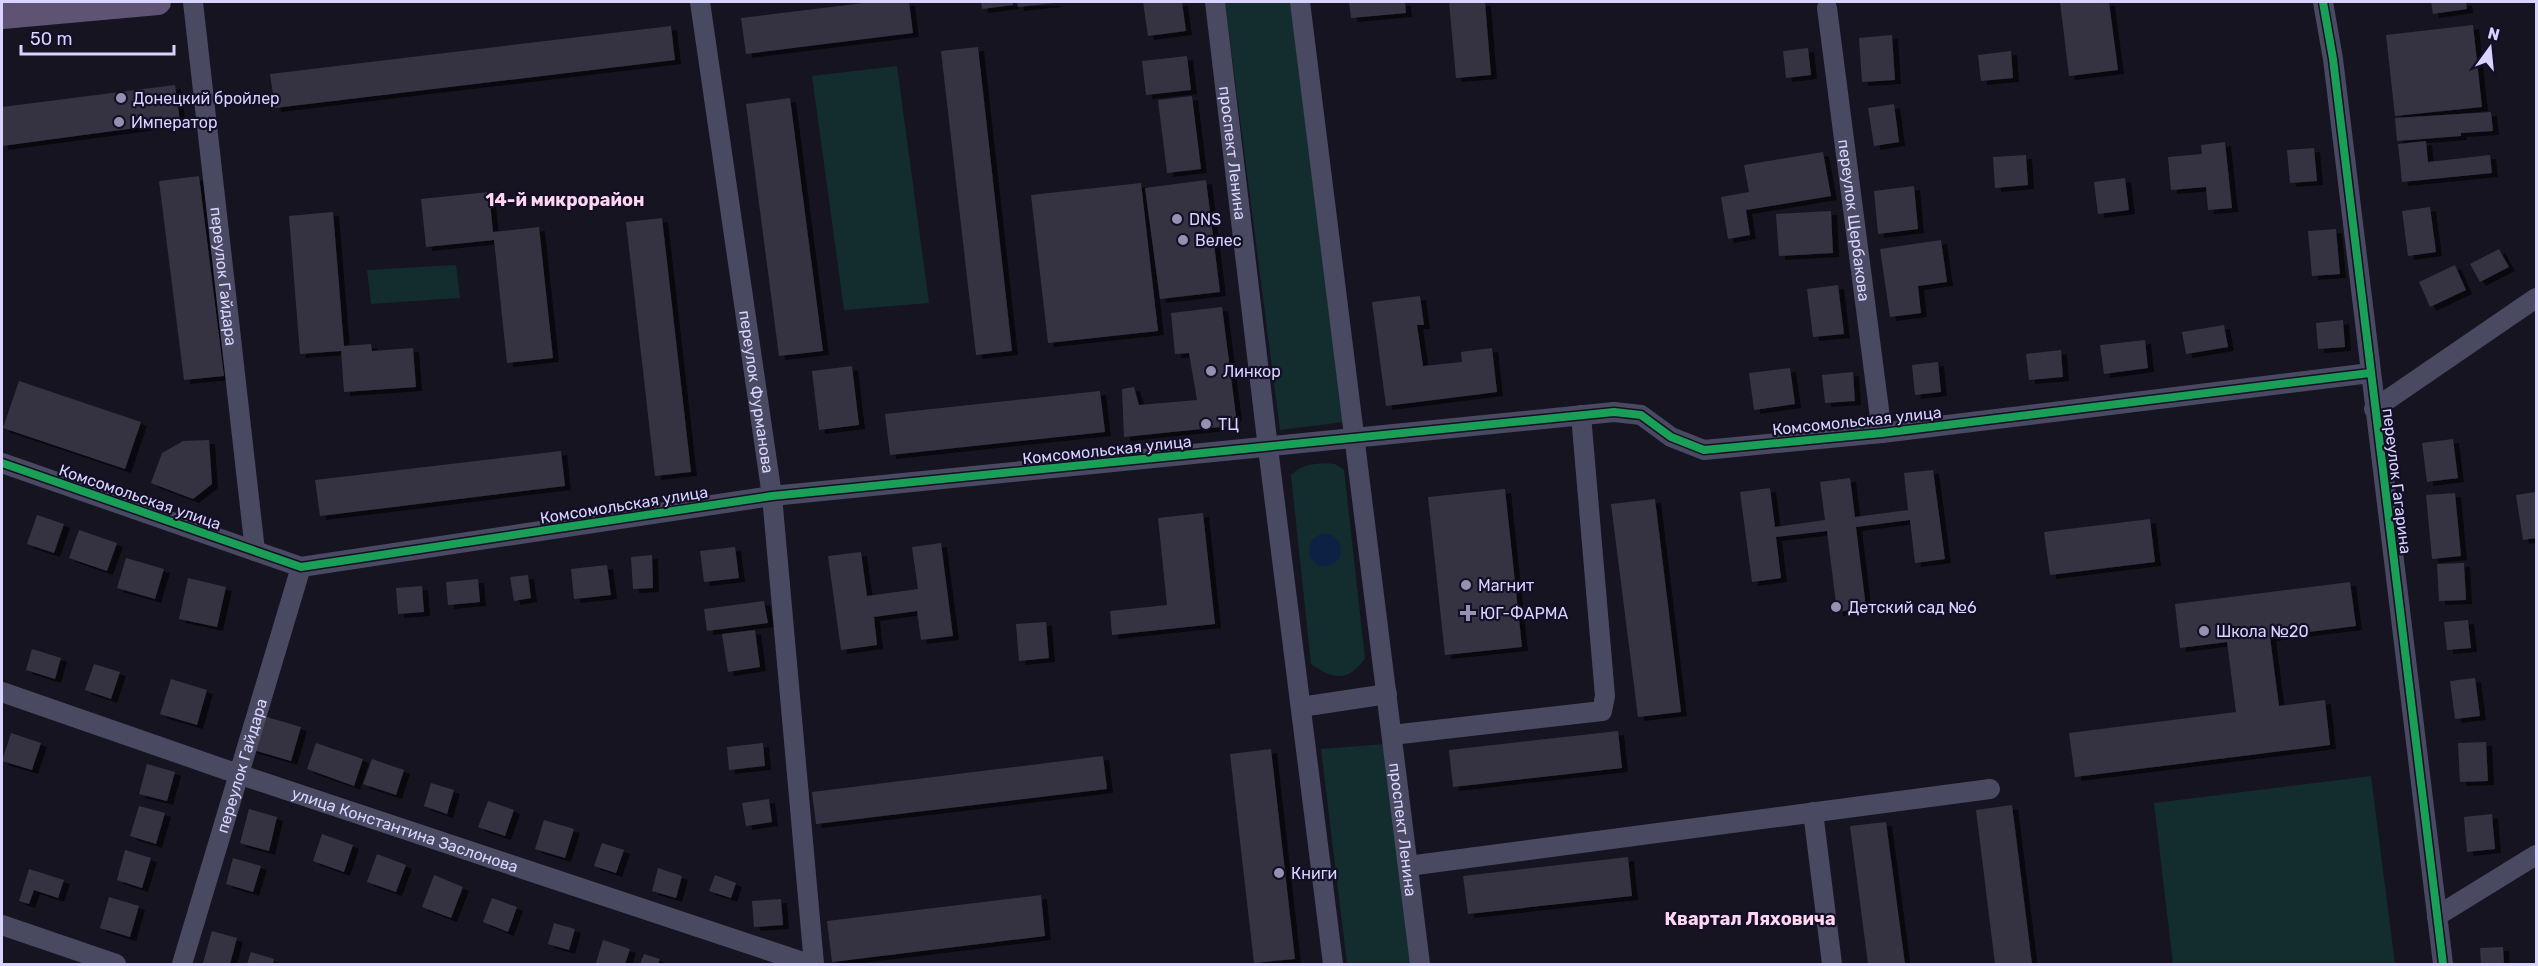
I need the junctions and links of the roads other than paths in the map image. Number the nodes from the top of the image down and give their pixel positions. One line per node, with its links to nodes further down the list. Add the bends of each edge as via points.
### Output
1 (158, 2): 8 (main road)
2 (193, 2): 18 (street, переулок Гайдара)
3 (700, 2): 17 (street, переулок Фурманова)
4 (1215, 2): 15 (street, проспект Ленина)
5 (1300, 2): 14 (street, проспект Ленина)
6 (2323, 2): 10 (street, переулок Гагарина)
7 (1827, 8): 13 (street, переулок Щербакова)
8 (2, 16)
9 (2536, 298): 11 (street)
10 (2370, 373): 11 (street, переулок Гагарина); 13 (street, Комсомольская улица)
11 (2374, 409): 29 (street, переулок Гагарина)
12 (1581, 415): 13 (street, Комсомольская улица, via 1614,412 1641,416 1671,437 1704,450); 14 (street, Комсомольская улица); 23 (street, via 1605,696 1602,711)
13 (1882, 433)
14 (1355, 438): 15 (street); 21 (street, проспект Ленина)
15 (1268, 448): 17 (street, Комсомольская улица); 22 (street, проспект Ленина)
16 (2, 463): 18 (street, Комсомольская улица)
17 (772, 496): 19 (street, Комсомольская улица); 34 (street, переулок Фурманова)
18 (255, 551): 19 (street, Комсомольская улица)
19 (301, 567): 24 (street, переулок Гайдара)
20 (2, 692): 24 (street, улица Константина Заслонова)
21 (1387, 694): 22 (street); 23 (street, проспект Ленина)
22 (1300, 706): 35 (street, проспект Ленина)
23 (1392, 735): 28 (street, проспект Ленина)
24 (241, 775): 32 (street, переулок Гайдара); 33 (street, улица Константина Заслонова)
25 (1990, 789): 26 (street)
26 (1813, 812): 28 (street); 37 (street)
27 (2536, 855): 29 (street)
28 (1408, 866): 36 (street, проспект Ленина)
29 (2437, 916): 38 (street, переулок Гагарина)
30 (2, 925): 31 (street)
31 (116, 964)
32 (182, 964)
33 (809, 964)
34 (814, 964)
35 (1333, 964)
36 (1420, 964)
37 (1832, 964)
38 (2443, 964)

